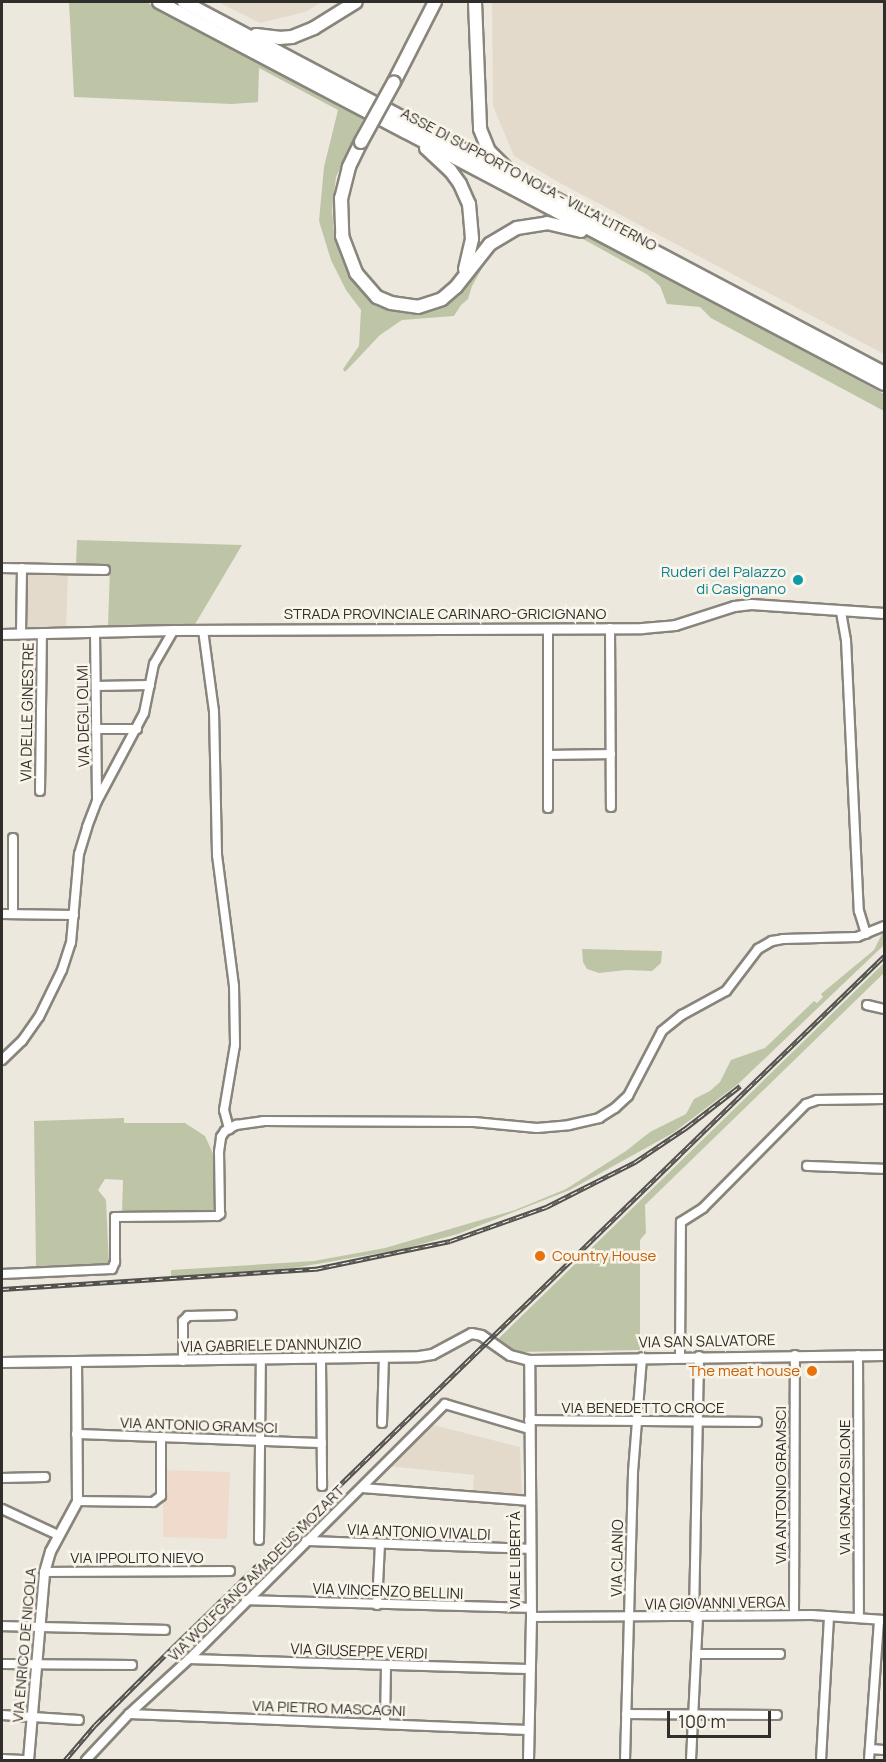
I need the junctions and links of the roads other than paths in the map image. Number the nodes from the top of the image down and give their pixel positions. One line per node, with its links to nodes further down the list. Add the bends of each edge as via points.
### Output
1 (159, 2): 7 (highway, ASSE DI SUPPORTO NOLA - VILLA LITERNO)
2 (184, 2): 6 (highway, ASSE DI SUPPORTO NOLA - VILLA LITERNO)
3 (356, 2): 6 (highway, via 292,37 262,38)
4 (475, 2): 8 (highway, via 478,114 483,140 498,161)
5 (431, 5): 10 (highway, bridge, via 349,167 341,198 342,236 356,273 377,297 406,306 431,304)
6 (224, 23): 8 (highway, ASSE DI SUPPORTO NOLA - VILLA LITERNO)
7 (389, 123): 9 (highway, ASSE DI SUPPORTO NOLA - VILLA LITERNO); 10 (highway, via 450,170 469,204 470,255)
8 (573, 208): 11 (highway, ASSE DI SUPPORTO NOLA - VILLA LITERNO)
9 (616, 243): 10 (highway, via 566,225 531,224 490,244); 12 (highway, ASSE DI SUPPORTO NOLA - VILLA LITERNO)
10 (456, 287)
11 (885, 373)
12 (885, 384)
13 (2, 568): 14 (street)
14 (22, 568): 15 (street); 23 (street)
15 (105, 570)
16 (841, 612): 17 (street, STRADA PROVINCIALE CARINARO-GRICIGNANO); 19 (street, STRADA PROVINCIALE CARINARO-GRICIGNANO, via 751,604 675,625); 41 (street, via 846,640 859,911)
17 (885, 614)
18 (548, 628): 19 (street, STRADA PROVINCIALE CARINARO-GRICIGNANO); 21 (street, STRADA PROVINCIALE CARINARO-GRICIGNANO); 31 (street)
19 (609, 628): 30 (street)
20 (174, 630): 21 (street, STRADA PROVINCIALE CARINARO-GRICIGNANO); 22 (street, STRADA PROVINCIALE CARINARO-GRICIGNANO); 27 (street, via 154,664)
21 (203, 630): 46 (street, via 214,711 217,855 234,986 235,1045 224,1110)
22 (95, 632): 24 (street, STRADA PROVINCIALE CARINARO-GRICIGNANO); 26 (street, VIA DEGLI OLMI)
23 (21, 633): 24 (street, STRADA PROVINCIALE CARINARO-GRICIGNANO); 25 (street, STRADA PROVINCIALE CARINARO-GRICIGNANO)
24 (42, 633): 32 (street, VIA DELLE GINESTRE)
25 (2, 634)
26 (96, 686): 27 (street); 28 (street, VIA DEGLI OLMI)
27 (150, 686): 29 (street)
28 (96, 729): 29 (street); 33 (street, VIA DEGLI OLMI)
29 (137, 729): 33 (street)
30 (611, 754): 31 (street); 34 (street)
31 (548, 755): 35 (street)
32 (40, 791)
33 (97, 801): 39 (street, via 79,854)
34 (611, 807)
35 (548, 808)
36 (13, 838): 38 (street)
37 (2, 914): 38 (street)
38 (13, 914): 39 (street)
39 (74, 915): 44 (street, via 63,970 39,1017)
40 (885, 926): 41 (street)
41 (866, 934): 46 (street, via 766,944 750,956 726,991 662,1031 636,1082 615,1108 599,1118 569,1125 515,1127 474,1122 263,1121)
42 (867, 1005): 43 (street)
43 (885, 1009)
44 (2, 1060)
45 (885, 1099): 52 (street, via 817,1100 806,1104 702,1208 681,1222)
46 (229, 1129): 49 (street, via 221,1137 217,1216 114,1217 112,1269)
47 (807, 1166): 48 (street)
48 (885, 1169)
49 (2, 1274)
50 (232, 1315): 61 (street, via 188,1316 183,1321)
51 (885, 1355): 55 (street, VIA SAN SALVATORE)
52 (680, 1356): 53 (street, VIA SAN SALVATORE); 56 (street, VIA SAN SALVATORE)
53 (699, 1356): 54 (street, VIA SAN SALVATORE); 66 (street)
54 (795, 1356): 55 (street, VIA SAN SALVATORE); 91 (street, VIA ANTONIO GRAMSCI)
55 (858, 1356): 95 (street, VIA IGNAZIO SILONE)
56 (642, 1357): 60 (street, VIA SAN SALVATORE); 65 (street, VIA CLANIO)
57 (384, 1358): 58 (street, VIA GABRIELE D'ANNUNZIO); 60 (street, VIA GABRIELE D'ANNUNZIO, via 432,1354 471,1333 481,1335 510,1355); 68 (street)
58 (321, 1359): 59 (street, VIA GABRIELE D'ANNUNZIO); 73 (street)
59 (261, 1360): 61 (street, VIA GABRIELE D'ANNUNZIO); 72 (street)
60 (529, 1360): 69 (street, VIALE LIBERTÀ)
61 (183, 1361): 63 (street, VIA GABRIELE D'ANNUNZIO)
62 (2, 1362): 63 (street, VIA GABRIELE D'ANNUNZIO)
63 (76, 1362): 70 (street)
64 (445, 1404): 69 (street, VIA BENEDETTO CROCE); 77 (street, VIA WOLFGANG AMADEUS MOZART)
65 (637, 1421): 66 (street, VIA BENEDETTO CROCE); 69 (street, VIA BENEDETTO CROCE); 93 (street, VIA CLANIO)
66 (697, 1422): 67 (street, VIA BENEDETTO CROCE); 94 (street)
67 (757, 1422)
68 (382, 1423)
69 (529, 1425): 79 (street, VIALE LIBERTÀ)
70 (76, 1434): 71 (street, VIA ANTONIO GRAMSCI); 78 (street)
71 (160, 1437): 72 (street, VIA ANTONIO GRAMSCI); 78 (street, via 160,1496 153,1502)
72 (260, 1441): 73 (street, VIA ANTONIO GRAMSCI); 82 (street)
73 (322, 1443): 76 (street)
74 (45, 1477): 75 (street)
75 (2, 1478)
76 (322, 1486)
77 (362, 1488): 79 (street); 83 (street, VIA WOLFGANG AMADEUS MOZART)
78 (77, 1500): 81 (street, VIA ENRICO DE NICOLA)
79 (530, 1502): 85 (street, VIALE LIBERTÀ)
80 (2, 1509): 81 (street)
81 (58, 1535): 87 (street, VIA ENRICO DE NICOLA)
82 (259, 1540)
83 (306, 1541): 84 (street, VIA ANTONIO VIVALDI); 88 (street, VIA WOLFGANG AMADEUS MOZART)
84 (380, 1544): 85 (street, VIA ANTONIO VIVALDI); 89 (street)
85 (530, 1549): 90 (street, VIALE LIBERTÀ)
86 (230, 1571): 87 (street, VIA IPPOLITO NIEVO)
87 (44, 1572): 98 (street, VIA ENRICO DE NICOLA)
88 (246, 1600): 89 (street, VIA VINCENZO BELLINI); 102 (street, VIA WOLFGANG AMADEUS MOZART)
89 (377, 1605): 90 (street, VIA VINCENZO BELLINI)
90 (531, 1612): 93 (street, VIA GIOVANNI VERGA); 107 (street, VIALE LIBERTÀ)
91 (794, 1615): 92 (street, VIA GIOVANNI VERGA); 94 (street, VIA GIOVANNI VERGA)
92 (828, 1616): 95 (street, VIA GIOVANNI VERGA); 126 (street)
93 (629, 1617): 94 (street, VIA GIOVANNI VERGA); 109 (street, VIA CLANIO)
94 (696, 1617): 100 (street)
95 (859, 1618): 96 (street, VIA GIOVANNI VERGA)
96 (882, 1620): 117 (street)
97 (2, 1626): 98 (street)
98 (39, 1627): 99 (street); 104 (street, VIA ENRICO DE NICOLA)
99 (165, 1630)
100 (696, 1654): 101 (street); 110 (street)
101 (780, 1654)
102 (189, 1659): 106 (street, VIA GIUSEPPE VERDI); 108 (street, VIA WOLFGANG AMADEUS MOZART)
103 (2, 1664): 104 (street)
104 (36, 1664): 105 (street); 113 (street, VIA ENRICO DE NICOLA)
105 (132, 1665)
106 (386, 1665): 107 (street, VIA GIUSEPPE VERDI); 115 (street)
107 (529, 1669): 116 (street, VIALE LIBERTÀ)
108 (129, 1714): 115 (street, VIA PIETRO MASCAGNI); 122 (street, VIA WOLFGANG AMADEUS MOZART)
109 (627, 1714): 110 (street); 124 (street, VIA CLANIO)
110 (693, 1714): 112 (street); 125 (street)
111 (2, 1715): 113 (street)
112 (777, 1715)
113 (32, 1716): 114 (street); 121 (street, VIA ENRICO DE NICOLA)
114 (79, 1720)
115 (386, 1724): 116 (street, VIA PIETRO MASCAGNI)
116 (528, 1730): 123 (street, VIALE LIBERTÀ)
117 (870, 1749): 118 (street); 127 (street)
118 (885, 1750)
119 (2, 1759): 120 (street)
120 (23, 1761)
121 (28, 1761)
122 (86, 1761)
123 (528, 1761)
124 (626, 1761)
125 (691, 1761)
126 (820, 1761)
127 (869, 1761)

